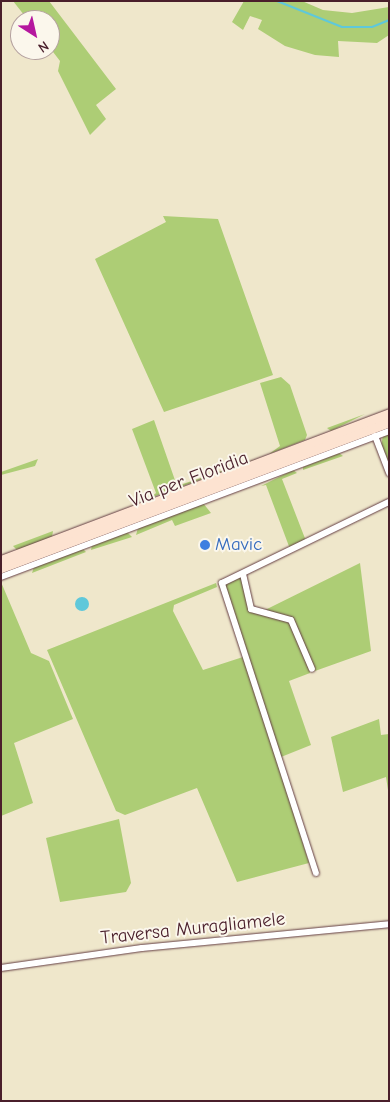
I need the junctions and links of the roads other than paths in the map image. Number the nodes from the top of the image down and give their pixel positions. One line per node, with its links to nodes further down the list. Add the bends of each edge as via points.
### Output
1 (389, 413): 7 (street)
2 (389, 422): 8 (street, Via per Floridia)
3 (389, 431): 4 (street)
4 (376, 436): 5 (street); 10 (street)
5 (389, 473)
6 (389, 502): 9 (street)
7 (1, 560)
8 (1, 568)
9 (243, 574): 11 (street, via 251,609 291,620); 12 (street, via 222,583)
10 (1, 577)
11 (312, 669)
12 (316, 873)
13 (389, 924): 14 (street, Traversa Muragliamele, via 138,948)
14 (1, 968)

